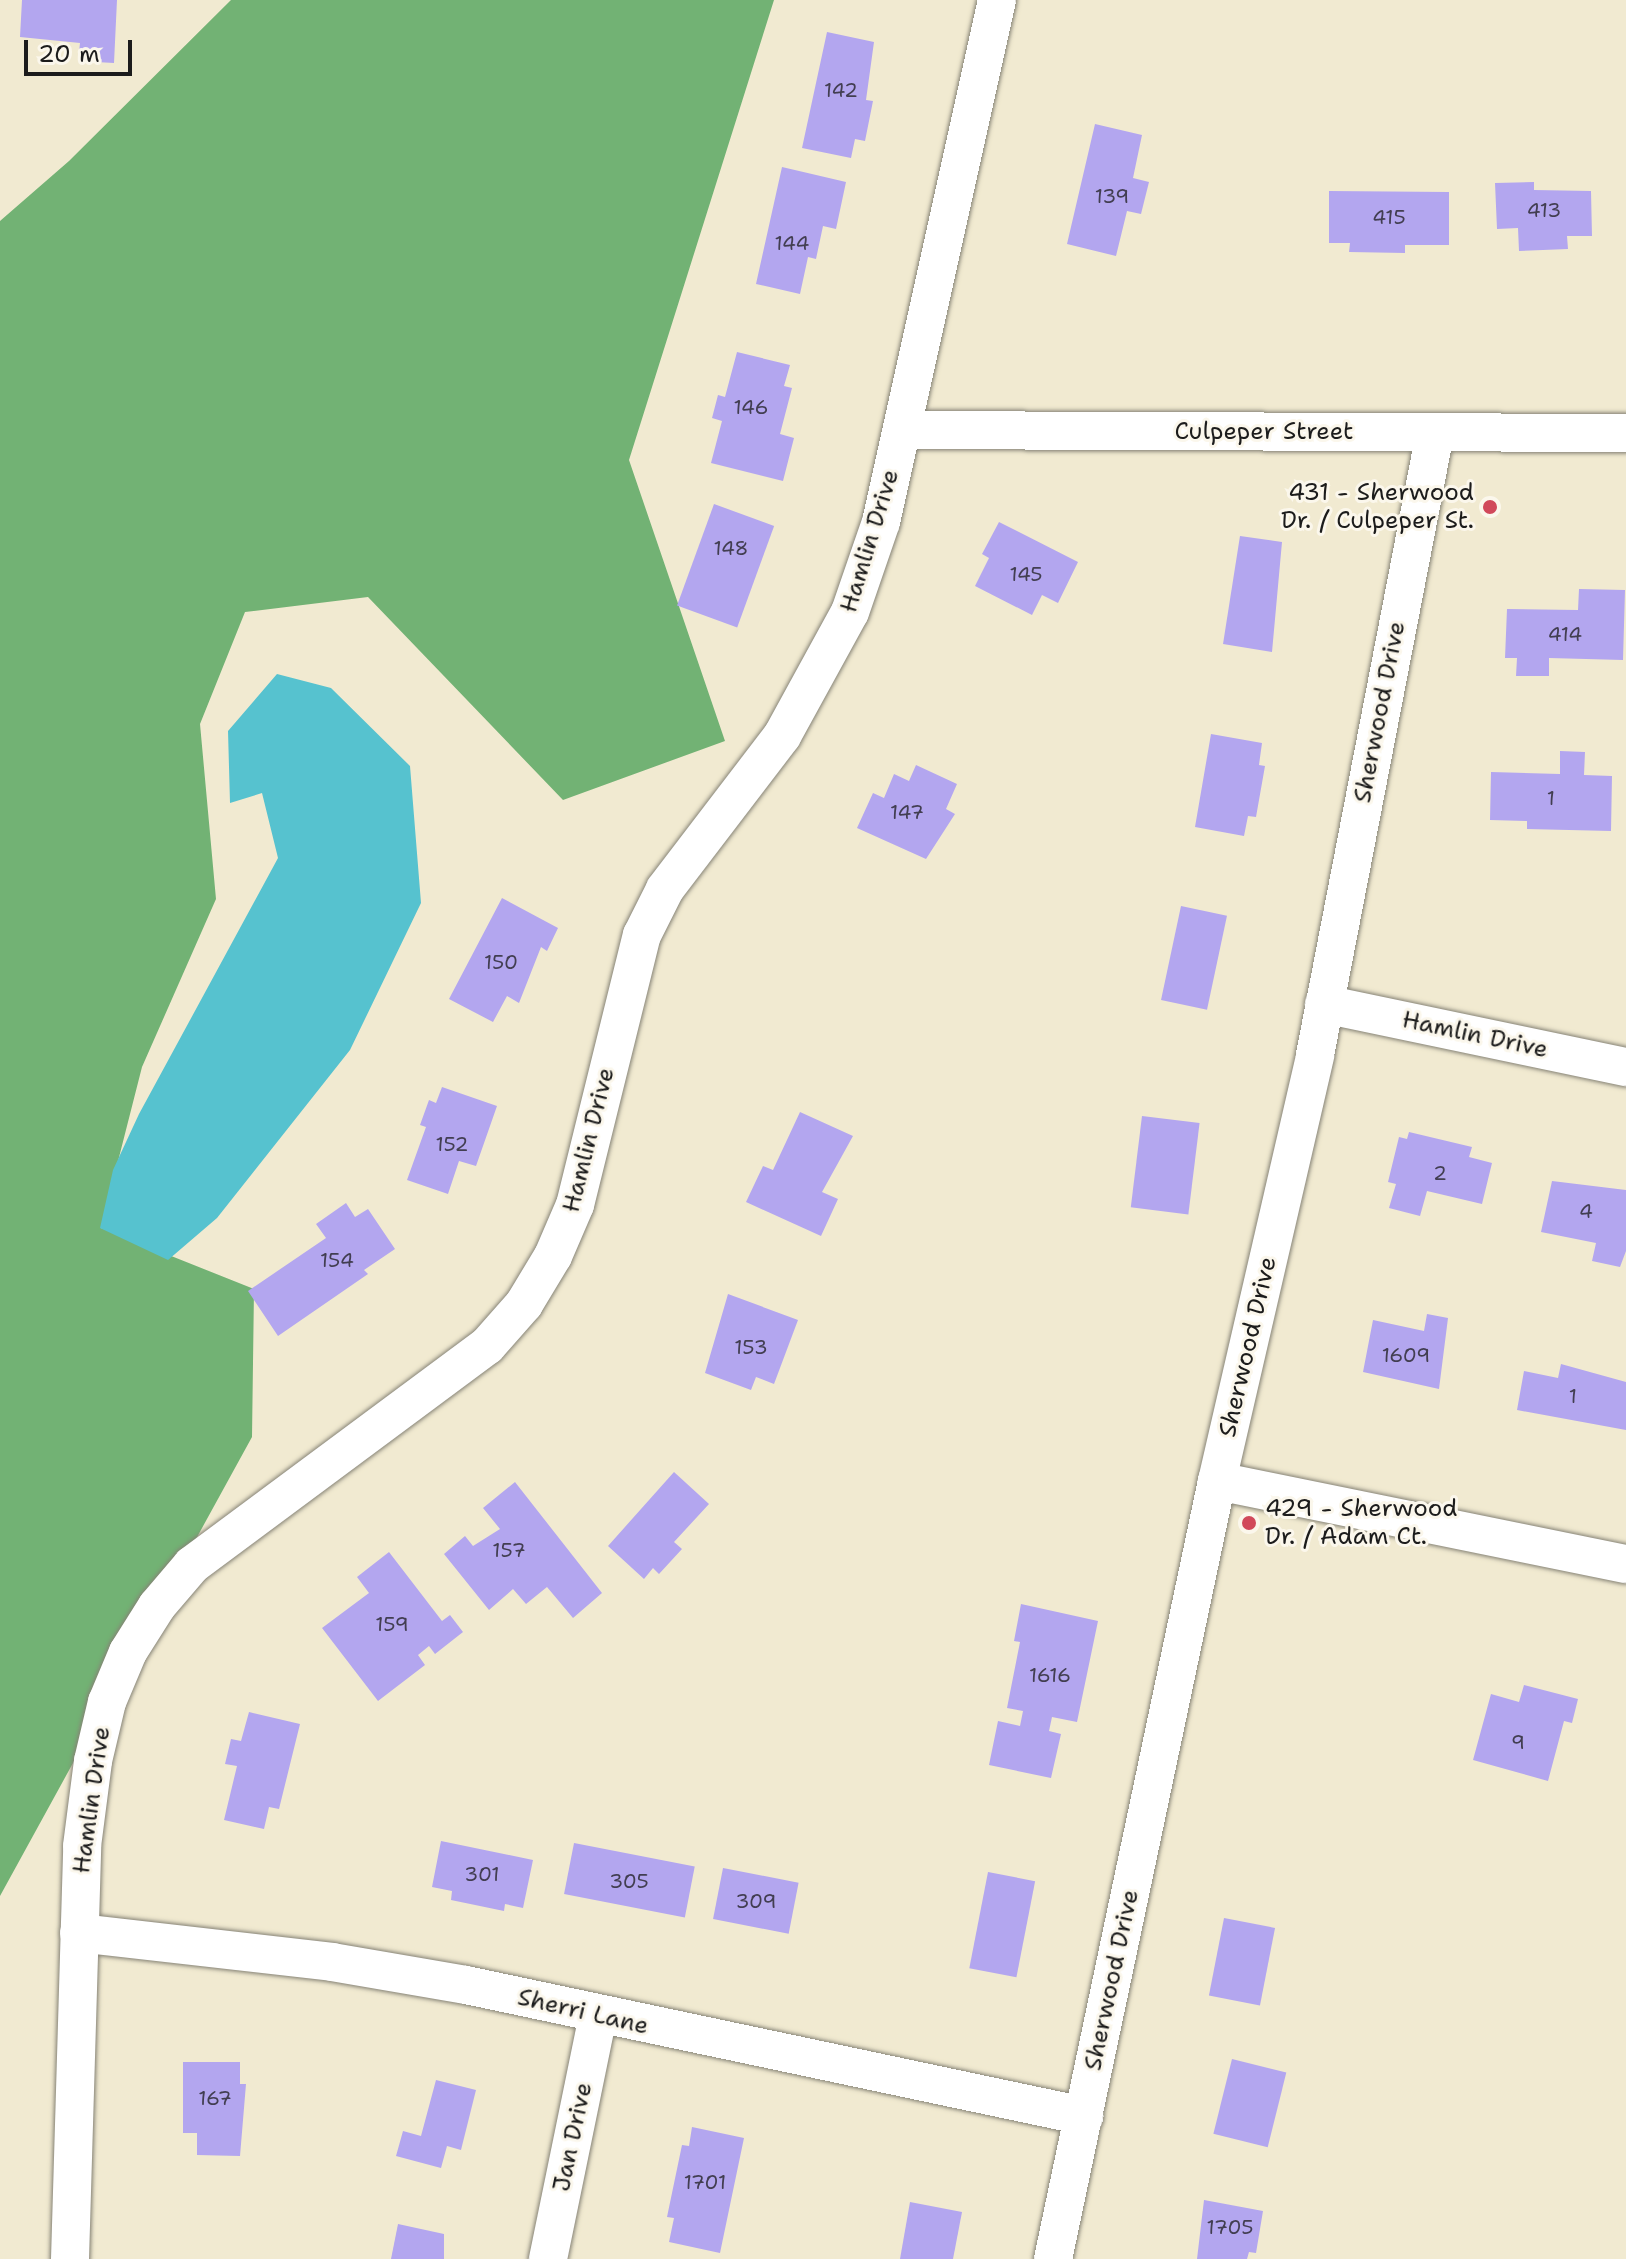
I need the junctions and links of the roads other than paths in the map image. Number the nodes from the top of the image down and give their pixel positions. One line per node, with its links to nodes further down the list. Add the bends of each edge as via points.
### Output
1 (997, 0): 2 (street, Hamlin Drive)
2 (902, 430): 3 (street, Culpeper Street); 9 (street, Hamlin Drive, via 881,522 830,655 782,736 665,889 642,935 575,1205 524,1304 445,1382 192,1565 128,1652 107,1702 93,1761)
3 (1435, 433): 4 (street, Culpeper Street); 5 (street, Sherwood Drive)
4 (1626, 433)
5 (1324, 1004): 6 (street, Hamlin Drive); 7 (street, Sherwood Drive)
6 (1626, 1067)
7 (1217, 1481): 8 (street); 11 (street, Sherwood Drive)
8 (1626, 1564)
9 (79, 1933): 10 (street, Sherri Lane, via 332,1962); 12 (street, Hamlin Drive)
10 (598, 2016): 11 (street, Sherri Lane); 13 (street, Jan Drive)
11 (1084, 2116): 14 (street, Sherwood Drive)
12 (70, 2259)
13 (548, 2259)
14 (1053, 2259)

